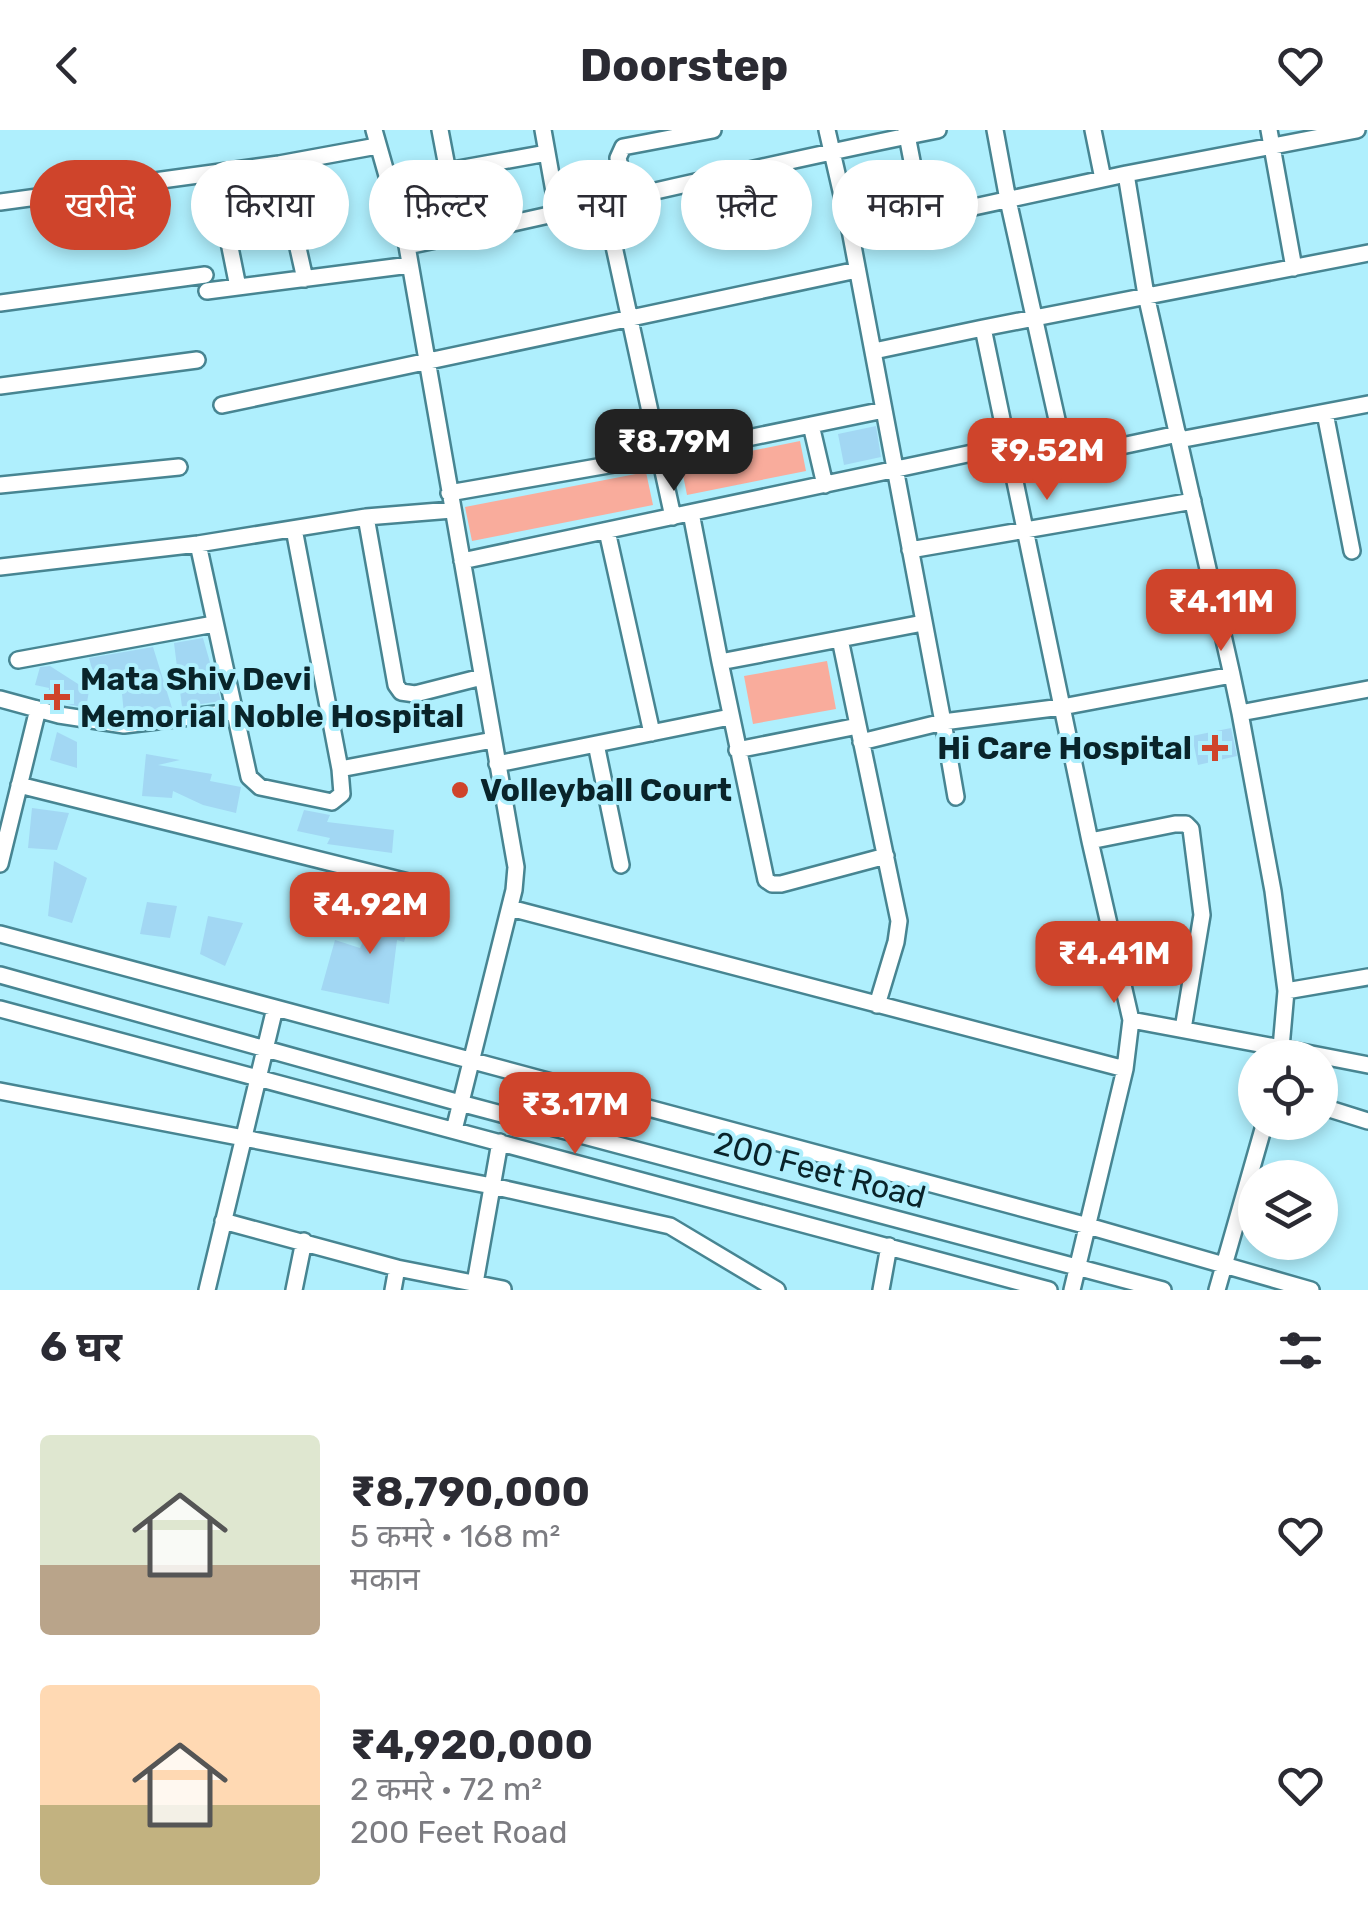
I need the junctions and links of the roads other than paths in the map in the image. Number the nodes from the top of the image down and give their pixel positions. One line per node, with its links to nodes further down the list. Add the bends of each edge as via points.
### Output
1 (440, 130): 15 (street)
2 (542, 130): 13 (street)
3 (713, 130): 18 (street, via 624,147)
4 (828, 130): 12 (street)
5 (938, 130): 9 (street)
6 (996, 130): 25 (street)
7 (1093, 130): 23 (street)
8 (1357, 130): 11 (street)
9 (906, 133): 12 (street); 20 (street)
10 (376, 138): 14 (street)
11 (1270, 138): 21 (street); 35 (street)
12 (832, 150): 19 (street); 24 (street)
13 (547, 153): 16 (street); 17 (street)
14 (295, 160)
15 (445, 160)
16 (508, 160)
17 (548, 160)
18 (621, 160)
19 (834, 160)
20 (912, 160)
21 (1126, 174): 23 (street); 39 (street)
22 (191, 176): 26 (street)
23 (1103, 178): 25 (street)
24 (661, 191)
25 (1008, 200): 27 (street); 42 (street)
26 (0, 202)
27 (978, 206)
28 (231, 250): 38 (street)
29 (299, 250): 37 (street)
30 (407, 250): 34 (street)
31 (614, 250): 41 (street)
32 (854, 250): 36 (street)
33 (1368, 254): 35 (street)
34 (410, 265): 37 (street); 46 (street)
35 (1294, 268): 39 (street)
36 (857, 270): 41 (street); 44 (street)
37 (305, 279): 38 (street)
38 (238, 287): 40 (street, via 206,283)
39 (1146, 295): 42 (street); 53 (street)
40 (0, 303)
41 (630, 318): 46 (street); 56 (street)
42 (1033, 318): 43 (street); 54 (street)
43 (983, 328): 44 (street); 55 (street)
44 (874, 351): 50 (street)
45 (197, 360): 47 (street)
46 (427, 363): 49 (street); 61 (street)
47 (0, 386)
48 (1368, 404): 51 (street)
49 (222, 405)
50 (884, 410): 52 (street); 58 (street)
51 (1325, 413): 53 (street); 71 (street)
52 (811, 425): 56 (street); 60 (street)
53 (1178, 437): 54 (street, via 1079,455 1064,451); 62 (street)
54 (1059, 438): 55 (street)
55 (1010, 446): 58 (street); 67 (street)
56 (660, 456): 61 (street); 65 (street)
57 (179, 466): 59 (street)
58 (895, 470): 60 (street); 70 (street)
59 (0, 485)
60 (824, 485): 63 (street)
61 (451, 502): 64 (street); 72 (street)
62 (1193, 502): 67 (street); 79 (street)
63 (691, 513): 65 (street); 78 (street)
64 (366, 517): 66 (street); 80 (street, via 401,692)
65 (673, 517): 68 (street)
66 (294, 529): 69 (street); 95 (street)
67 (1026, 529): 70 (street); 83 (street)
68 (606, 531): 72 (street); 89 (street)
69 (198, 544): 73 (street); 75 (street)
70 (910, 550): 74 (street)
71 (1352, 551)
72 (462, 561): 80 (street)
73 (0, 566)
74 (923, 623): 76 (street); 88 (street)
75 (214, 624): 77 (street); 85 (street)
76 (840, 639): 78 (street); 90 (street)
77 (18, 660)
78 (720, 662): 87 (street)
79 (1232, 675): 83 (street); 86 (street)
80 (482, 676): 91 (street)
81 (1368, 689): 86 (street)
82 (0, 700): 84 (street)
83 (1062, 707): 88 (street); 98 (street)
84 (38, 709): 85 (street, via 124,725); 96 (street)
85 (232, 712): 95 (street, via 253,783 332,802 342,794)
86 (1240, 713): 107 (street)
87 (730, 717): 89 (street); 93 (street)
88 (943, 722): 90 (street); 97 (street)
89 (652, 732): 92 (street)
90 (859, 734): 93 (street); 99 (street)
91 (493, 740): 94 (street); 95 (street)
92 (596, 744): 94 (street); 101 (street)
93 (737, 750): 99 (street, via 762,872 772,884)
94 (497, 764): 103 (street, via 516,867)
95 (340, 769)
96 (19, 786): 100 (street); 102 (street)
97 (956, 797)
98 (1090, 842): 111 (street); 112 (street, via 1175,824 1191,828 1202,916)
99 (886, 856): 108 (street, via 898,932)
100 (0, 864)
101 (621, 865)
102 (408, 882)
103 (510, 908): 108 (street); 116 (street)
104 (0, 934): 110 (street)
105 (0, 975): 115 (street, 200 Feet Road)
106 (1368, 977): 107 (street)
107 (1286, 991): 113 (street)
108 (878, 1005): 119 (street)
109 (0, 1008): 120 (street)
110 (275, 1008): 115 (street); 116 (street)
111 (1131, 1020): 112 (street); 119 (street)
112 (1183, 1029): 114 (street)
113 (1281, 1040)
114 (1238, 1042)
115 (264, 1048): 120 (street); 122 (street, 200 Feet Road)
116 (470, 1060): 122 (street); 131 (street)
117 (1338, 1061): 118 (street)
118 (1368, 1065)
119 (1125, 1069): 131 (street)
120 (256, 1078): 125 (street); 126 (street)
121 (0, 1091): 126 (street)
122 (460, 1104): 125 (street); 135 (street, 200 Feet Road)
123 (1338, 1112): 124 (street)
124 (1368, 1121)
125 (454, 1130): 128 (street)
126 (244, 1137): 129 (street); 130 (street)
127 (1261, 1140): 134 (street)
128 (500, 1142): 129 (street); 133 (street)
129 (492, 1186): 137 (street); 142 (street, via 670,1226)
130 (223, 1221): 132 (street); 138 (street)
131 (1088, 1226): 134 (street); 135 (street)
132 (304, 1241): 136 (street); 139 (street)
133 (888, 1246): 143 (street); 144 (street)
134 (1224, 1264): 147 (street); 148 (street)
135 (1078, 1266): 145 (street); 146 (street, 200 Feet Road)
136 (397, 1268): 137 (street); 140 (street)
137 (475, 1283): 141 (street)
138 (208, 1290)
139 (294, 1290)
140 (393, 1290)
141 (504, 1290)
142 (777, 1290)
143 (881, 1290)
144 (1049, 1290)
145 (1072, 1290)
146 (1163, 1290)
147 (1217, 1290)
148 (1311, 1290)

